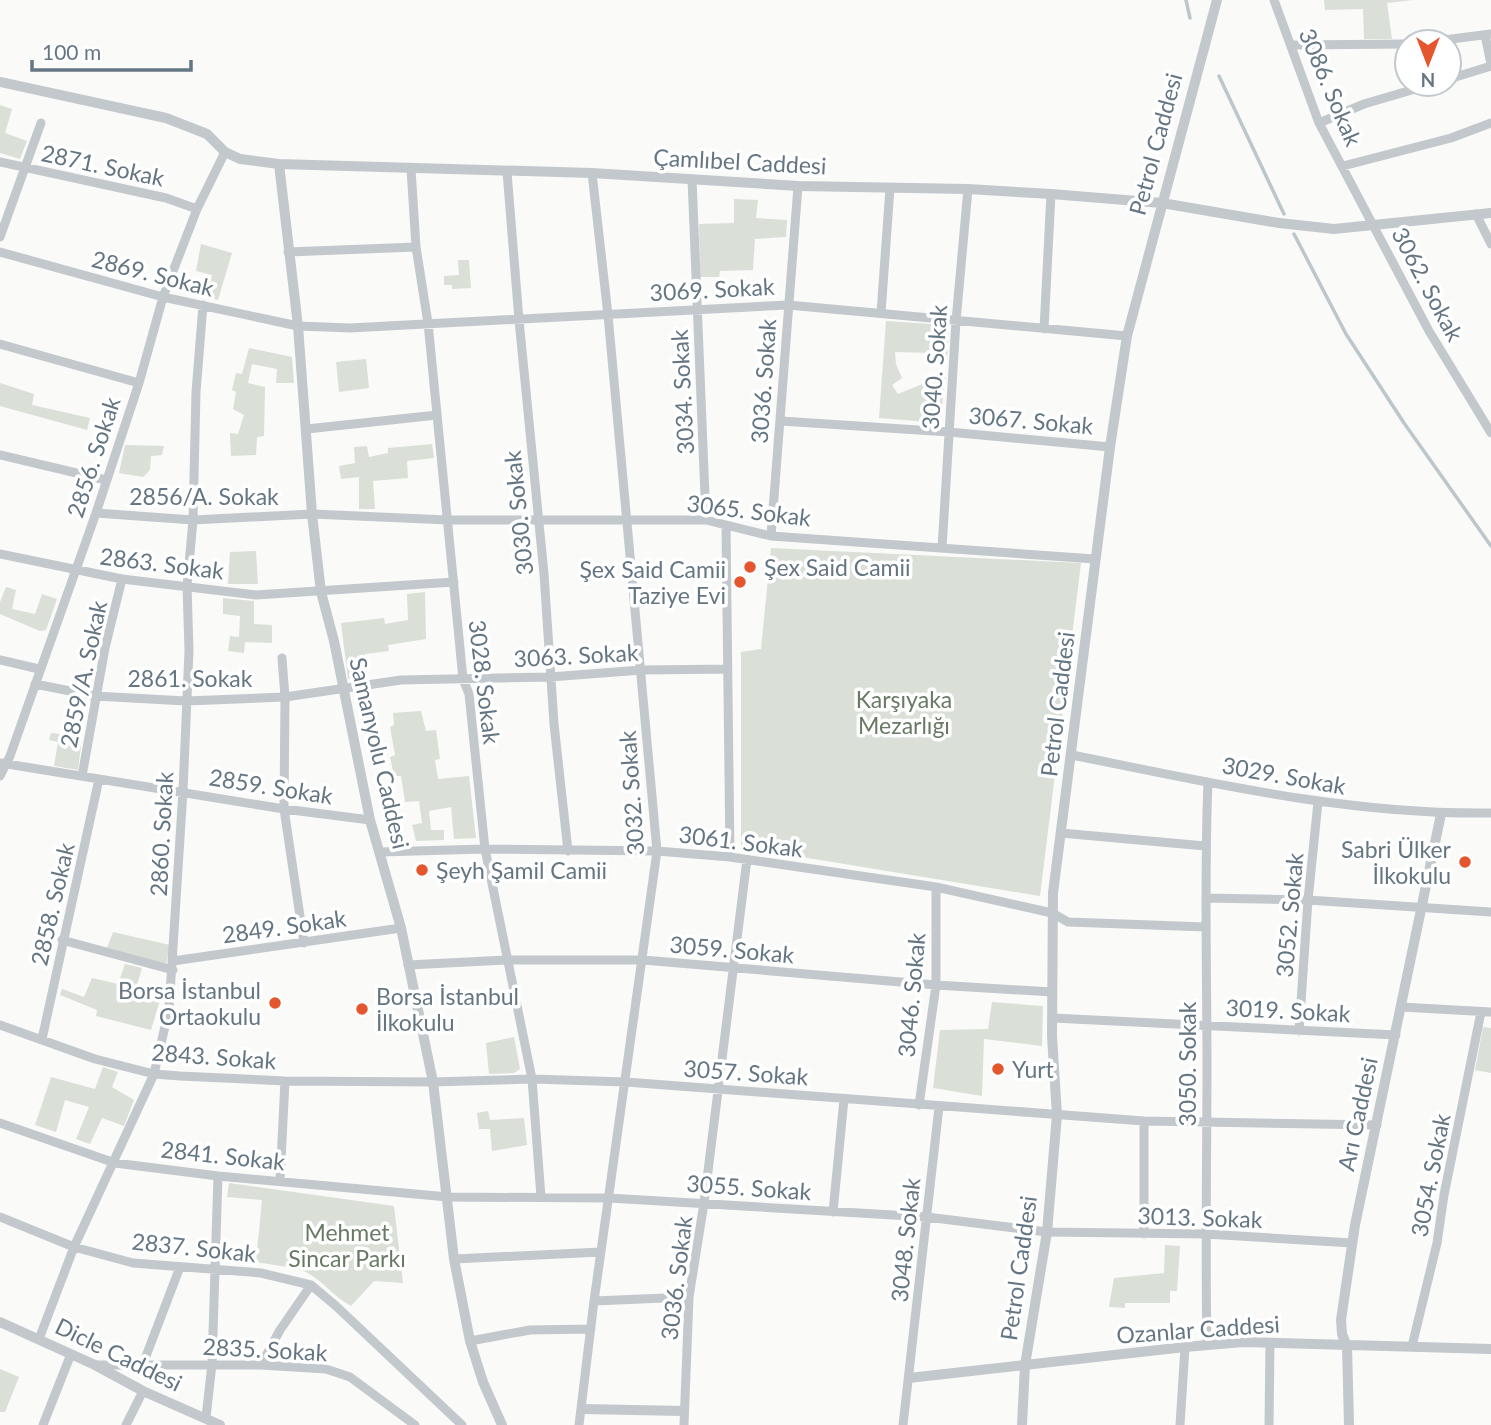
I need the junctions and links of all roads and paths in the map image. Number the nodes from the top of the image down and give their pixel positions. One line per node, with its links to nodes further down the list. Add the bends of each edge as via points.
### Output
1 (1217, 0): 27 (street, Petrol Caddesi)
2 (1275, 0): 6 (street, 3086. Sokak)
3 (1488, 34): 4 (street); 7 (street)
4 (1463, 37)
5 (1393, 44): 6 (street)
6 (1291, 45): 12 (street, 3086. Sokak)
7 (1491, 65): 8 (street)
8 (1463, 74)
9 (0, 82): 14 (street, Çamlıbel Caddesi, via 166,118 207,134)
10 (1393, 95): 12 (street)
11 (41, 122): 18 (street)
12 (1319, 123): 17 (street, 3086. Sokak)
13 (1491, 123): 17 (street)
14 (225, 152): 16 (street, Çamlıbel Caddesi, via 240,159); 28 (street, 2856. Sokak)
15 (0, 162): 18 (street, 2871. Sokak)
16 (279, 164): 19 (street, Çamlıbel Caddesi); 35 (street, Samanyolu Caddesi)
17 (1343, 166): 31 (street, 3086. Sokak)
18 (26, 168): 28 (street, 2871. Sokak); 32 (street)
19 (411, 169): 20 (street, Çamlıbel Caddesi); 34 (street, 3028. Sokak)
20 (507, 173): 21 (street, Çamlıbel Caddesi); 43 (street, 3030. Sokak)
21 (592, 173): 22 (street, Çamlıbel Caddesi); 42 (street, 3032. Sokak)
22 (692, 179): 23 (street, Çamlıbel Caddesi); 40 (street, 3034. Sokak)
23 (798, 186): 24 (street, Çamlıbel Caddesi); 39 (street, 3036. Sokak)
24 (890, 188): 25 (street, Çamlıbel Caddesi); 41 (street)
25 (968, 189): 26 (street, Çamlıbel Caddesi); 44 (street, 3040. Sokak)
26 (1051, 194): 27 (street, Çamlıbel Caddesi); 47 (street)
27 (1162, 202): 31 (street, Çamlıbel Caddesi, via 1334,229); 48 (street, Petrol Caddesi)
28 (197, 209): 37 (street, 2856. Sokak)
29 (1491, 213): 30 (street, Çamlıbel Caddesi)
30 (1476, 214): 31 (street, Çamlıbel Caddesi); 33 (street)
31 (1374, 225): 53 (street, 3062. Sokak, via 1429,331)
32 (0, 237)
33 (1491, 244)
34 (416, 247): 35 (street); 45 (street, 3028. Sokak)
35 (288, 252): 46 (street, Samanyolu Caddesi)
36 (0, 253): 37 (street, 2869. Sokak)
37 (163, 297): 38 (street, 2869. Sokak); 50 (street, 2856. Sokak)
38 (203, 305): 46 (street, 2869. Sokak); 62 (street, 2860. Sokak)
39 (788, 305): 40 (street, 3069. Sokak); 41 (street, 3069. Sokak); 52 (street, 3036. Sokak)
40 (697, 308): 42 (street, 3069. Sokak); 65 (street, 3034. Sokak)
41 (881, 313): 44 (street, 3069. Sokak)
42 (608, 315): 43 (street, 3069. Sokak); 61 (street, 3032. Sokak)
43 (519, 320): 45 (street, 3069. Sokak); 64 (street, 3030. Sokak)
44 (956, 321): 47 (street, 3069. Sokak); 55 (street, 3040. Sokak)
45 (428, 323): 46 (street, 3069. Sokak); 51 (street, 3028. Sokak)
46 (298, 326): 54 (street, Samanyolu Caddesi)
47 (1044, 329): 48 (street, 3069. Sokak)
48 (1127, 336): 56 (street, Petrol Caddesi)
49 (0, 344): 50 (street)
50 (139, 383): 58 (street, 2856. Sokak)
51 (437, 415): 54 (street); 63 (street, 3028. Sokak)
52 (781, 421): 55 (street, 3067. Sokak); 67 (street, 3036. Sokak)
53 (1490, 427)
54 (307, 429): 60 (street, Samanyolu Caddesi)
55 (949, 432): 56 (street, 3067. Sokak); 68 (street, 3040. Sokak)
56 (1110, 447): 70 (street, Petrol Caddesi)
57 (0, 455): 58 (street)
58 (106, 480): 59 (street, 2856. Sokak)
59 (96, 513): 62 (street, 2856/A. Sokak); 71 (street, 2856. Sokak)
60 (312, 514): 62 (street, 2856/A. Sokak); 63 (street, 3065. Sokak); 75 (street, Samanyolu Caddesi)
61 (625, 519): 64 (street, 3065. Sokak); 65 (street, 3065. Sokak); 80 (street, 3032. Sokak)
62 (194, 520): 74 (street, 2860. Sokak)
63 (448, 520): 64 (street, 3065. Sokak); 73 (street, 3028. Sokak)
64 (539, 520): 81 (street, 3030. Sokak)
65 (706, 520): 66 (street, 3065. Sokak)
66 (726, 526): 67 (street, 3065. Sokak); 79 (street)
67 (771, 536): 68 (street, 3065. Sokak)
68 (942, 548): 70 (street, 3065. Sokak)
69 (0, 554): 71 (street, 2863. Sokak)
70 (1095, 559): 88 (street, Petrol Caddesi)
71 (75, 570): 72 (street, 2863. Sokak); 78 (street, 2856. Sokak)
72 (122, 579): 74 (street, 2863. Sokak); 85 (street, 2859/A. Sokak)
73 (454, 582): 75 (street, 2863. Sokak); 82 (street, 3028. Sokak)
74 (187, 586): 75 (street, 2863. Sokak, via 256,595); 87 (street, 2860. Sokak)
75 (321, 592): 84 (street, Samanyolu Caddesi)
76 (282, 658): 86 (street)
77 (0, 660): 78 (street)
78 (39, 669): 83 (street, 2856. Sokak)
79 (727, 669): 80 (street, 3063. Sokak); 106 (street)
80 (642, 670): 81 (street, 3063. Sokak); 104 (street, 3032. Sokak)
81 (550, 677): 82 (street, 3063. Sokak); 103 (street, 3030. Sokak)
82 (463, 679): 84 (street, 3063. Sokak, via 401,680); 102 (street, 3028. Sokak)
83 (36, 684): 85 (street, 2861. Sokak); 89 (street, 2856. Sokak)
84 (344, 688): 86 (street, 2861. Sokak); 99 (street, Samanyolu Caddesi)
85 (96, 696): 87 (street, 2861. Sokak); 91 (street, 2859/A. Sokak)
86 (285, 697): 87 (street, 2861. Sokak); 96 (street)
87 (186, 701): 94 (street, 2860. Sokak)
88 (1072, 755): 93 (street, 3029. Sokak); 100 (street, Petrol Caddesi)
89 (3, 764): 90 (street, 2856. Sokak); 91 (street, 2859. Sokak)
90 (0, 776)
91 (82, 776): 92 (street, 2859. Sokak)
92 (99, 779): 94 (street, 2859. Sokak); 116 (street, 2858. Sokak)
93 (1208, 782): 95 (street, 3029. Sokak); 101 (street, 3050. Sokak)
94 (183, 791): 96 (street, 2859. Sokak); 120 (street, 2860. Sokak)
95 (1318, 802): 98 (street, 3029. Sokak); 110 (street, 3052. Sokak)
96 (285, 810): 99 (street, 2859. Sokak); 117 (street)
97 (1491, 813): 98 (street, 3029. Sokak)
98 (1441, 814): 111 (street, Arı Caddesi)
99 (370, 820): 105 (street, Samanyolu Caddesi)
100 (1060, 833): 101 (street); 113 (street, Petrol Caddesi)
101 (1205, 846): 109 (street, 3050. Sokak)
102 (485, 849): 103 (street, 3061. Sokak); 105 (street, 3061. Sokak); 118 (street, 3028. Sokak)
103 (568, 851): 104 (street, 3061. Sokak)
104 (657, 851): 106 (street, 3061. Sokak); 119 (street, 3032. Sokak)
105 (380, 852): 115 (street, Samanyolu Caddesi)
106 (730, 857): 107 (street, 3061. Sokak)
107 (747, 859): 108 (street, 3061. Sokak); 122 (street, 3036. Sokak)
108 (936, 887): 113 (street, 3061. Sokak); 123 (street, 3046. Sokak)
109 (1206, 898): 110 (street); 114 (street, 3050. Sokak)
110 (1308, 900): 111 (street); 130 (street, 3052. Sokak)
111 (1420, 907): 112 (street); 125 (street, Arı Caddesi)
112 (1491, 912)
113 (1052, 913): 114 (street, 3061. Sokak, via 1068,922); 124 (street, Petrol Caddesi)
114 (1206, 927): 128 (street, 3050. Sokak)
115 (401, 928): 117 (street, 2849. Sokak); 121 (street, Samanyolu Caddesi)
116 (62, 940): 120 (street, 2849. Sokak); 132 (street, 2858. Sokak)
117 (304, 943): 120 (street, 2849. Sokak)
118 (506, 960): 119 (street, 3059. Sokak); 121 (street, 3059. Sokak); 134 (street, 3028. Sokak)
119 (643, 960): 122 (street, 3059. Sokak); 137 (street, 3032. Sokak)
120 (173, 965): 133 (street, 2860. Sokak)
121 (408, 965): 136 (street, Samanyolu Caddesi)
122 (734, 969): 123 (street, 3059. Sokak); 138 (street, 3036. Sokak)
123 (936, 985): 124 (street, 3059. Sokak); 140 (street, 3046. Sokak)
124 (1052, 992): 127 (street, Petrol Caddesi)
125 (1401, 1007): 126 (street); 131 (street, Arı Caddesi)
126 (1486, 1012): 176 (street, 3054. Sokak)
127 (1053, 1018): 128 (street, 3019. Sokak); 142 (street, Petrol Caddesi)
128 (1207, 1024): 130 (street, 3019. Sokak); 144 (street, 3050. Sokak)
129 (0, 1025): 132 (street, 2843. Sokak)
130 (1299, 1031): 131 (street, 3019. Sokak)
131 (1396, 1035): 146 (street, Arı Caddesi)
132 (42, 1039): 133 (street, 2843. Sokak)
133 (155, 1074): 135 (street, 2843. Sokak); 147 (street, 2860. Sokak)
134 (532, 1079): 136 (street, 3057. Sokak); 137 (street, 3057. Sokak); 151 (street, 3028. Sokak)
135 (285, 1081): 136 (street, 2843. Sokak); 149 (street)
136 (433, 1082): 150 (street, Samanyolu Caddesi)
137 (626, 1083): 138 (street, 3057. Sokak); 152 (street, 3032. Sokak)
138 (719, 1089): 139 (street, 3057. Sokak); 153 (street, 3036. Sokak)
139 (844, 1099): 140 (street, 3057. Sokak); 154 (street)
140 (919, 1105): 141 (street, 3057. Sokak)
141 (939, 1107): 142 (street, 3057. Sokak); 156 (street, 3048. Sokak)
142 (1057, 1115): 143 (street, 3057. Sokak); 157 (street, Petrol Caddesi)
143 (1144, 1121): 144 (street, 3057. Sokak); 158 (street)
144 (1207, 1122): 146 (street, 3057. Sokak); 159 (street, 3050. Sokak)
145 (0, 1123): 147 (street, 2841. Sokak)
146 (1377, 1125): 160 (street, Arı Caddesi)
147 (115, 1163): 148 (street, 2841. Sokak); 161 (street, 2860. Sokak)
148 (218, 1176): 149 (street, 2841. Sokak); 165 (street)
149 (280, 1181): 150 (street, 2841. Sokak)
150 (448, 1197): 151 (street, 3055. Sokak); 163 (street, Samanyolu Caddesi)
151 (541, 1197): 152 (street, 3055. Sokak)
152 (609, 1198): 153 (street, 3055. Sokak); 162 (street, 3032. Sokak)
153 (704, 1203): 154 (street, 3055. Sokak); 167 (street, 3036. Sokak)
154 (833, 1212): 156 (street, 3055. Sokak)
155 (0, 1217): 161 (street, 2837. Sokak)
156 (927, 1217): 157 (street, 3055. Sokak); 185 (street, 3048. Sokak)
157 (1047, 1232): 158 (street, 3013. Sokak); 184 (street, Petrol Caddesi)
158 (1144, 1234): 159 (street, 3013. Sokak)
159 (1205, 1234): 160 (street, 3013. Sokak); 174 (street, 3050. Sokak)
160 (1352, 1243): 175 (street, Arı Caddesi, via 1341,1320)
161 (74, 1247): 164 (street, 2837. Sokak, via 133,1263); 171 (street, 2860. Sokak)
162 (601, 1252): 163 (street); 168 (street, 3032. Sokak)
163 (454, 1259): 172 (street, Samanyolu Caddesi)
164 (180, 1267): 165 (street, 2837. Sokak); 180 (street)
165 (216, 1270): 166 (street, 2837. Sokak, via 261,1273); 181 (street)
166 (311, 1285): 183 (street); 193 (street, 2837. Sokak)
167 (689, 1297): 168 (street); 188 (street, 3036. Sokak)
168 (594, 1301): 170 (street, 3032. Sokak)
169 (0, 1322): 171 (street, Dicle Caddesi)
170 (591, 1329): 172 (street, via 530,1330); 187 (street, 3032. Sokak)
171 (39, 1339): 179 (street, Dicle Caddesi)
172 (470, 1341): 194 (street, Samanyolu Caddesi)
173 (1270, 1343): 174 (street, Ozanlar Caddesi); 175 (street, Ozanlar Caddesi); 200 (street)
174 (1207, 1345): 177 (street, Ozanlar Caddesi)
175 (1348, 1346): 176 (street, Ozanlar Caddesi); 201 (street, Arı Caddesi)
176 (1412, 1346): 178 (street, Ozanlar Caddesi)
177 (1185, 1347): 184 (street, Ozanlar Caddesi); 199 (street)
178 (1491, 1349)
179 (71, 1354): 182 (street, Dicle Caddesi); 190 (street)
180 (143, 1364): 181 (street, 2835. Sokak); 182 (street, 2835. Sokak)
181 (212, 1364): 183 (street, 2835. Sokak); 189 (street)
182 (95, 1365): 186 (street, Dicle Caddesi)
183 (261, 1365): 192 (street, 2835. Sokak, via 326,1369 349,1377)
184 (1025, 1365): 185 (street, Ozanlar Caddesi); 198 (street, Petrol Caddesi)
185 (909, 1378): 197 (street, 3048. Sokak)
186 (143, 1391): 189 (street, Dicle Caddesi); 191 (street)
187 (582, 1409): 188 (street); 195 (street, 3032. Sokak)
188 (683, 1410): 196 (street, 3036. Sokak)
189 (213, 1422)
190 (43, 1425)
191 (125, 1425)
192 (415, 1425)
193 (462, 1425)
194 (502, 1425)
195 (579, 1425)
196 (684, 1425)
197 (903, 1425)
198 (1022, 1425)
199 (1180, 1425)
200 (1269, 1425)
201 (1349, 1425)

